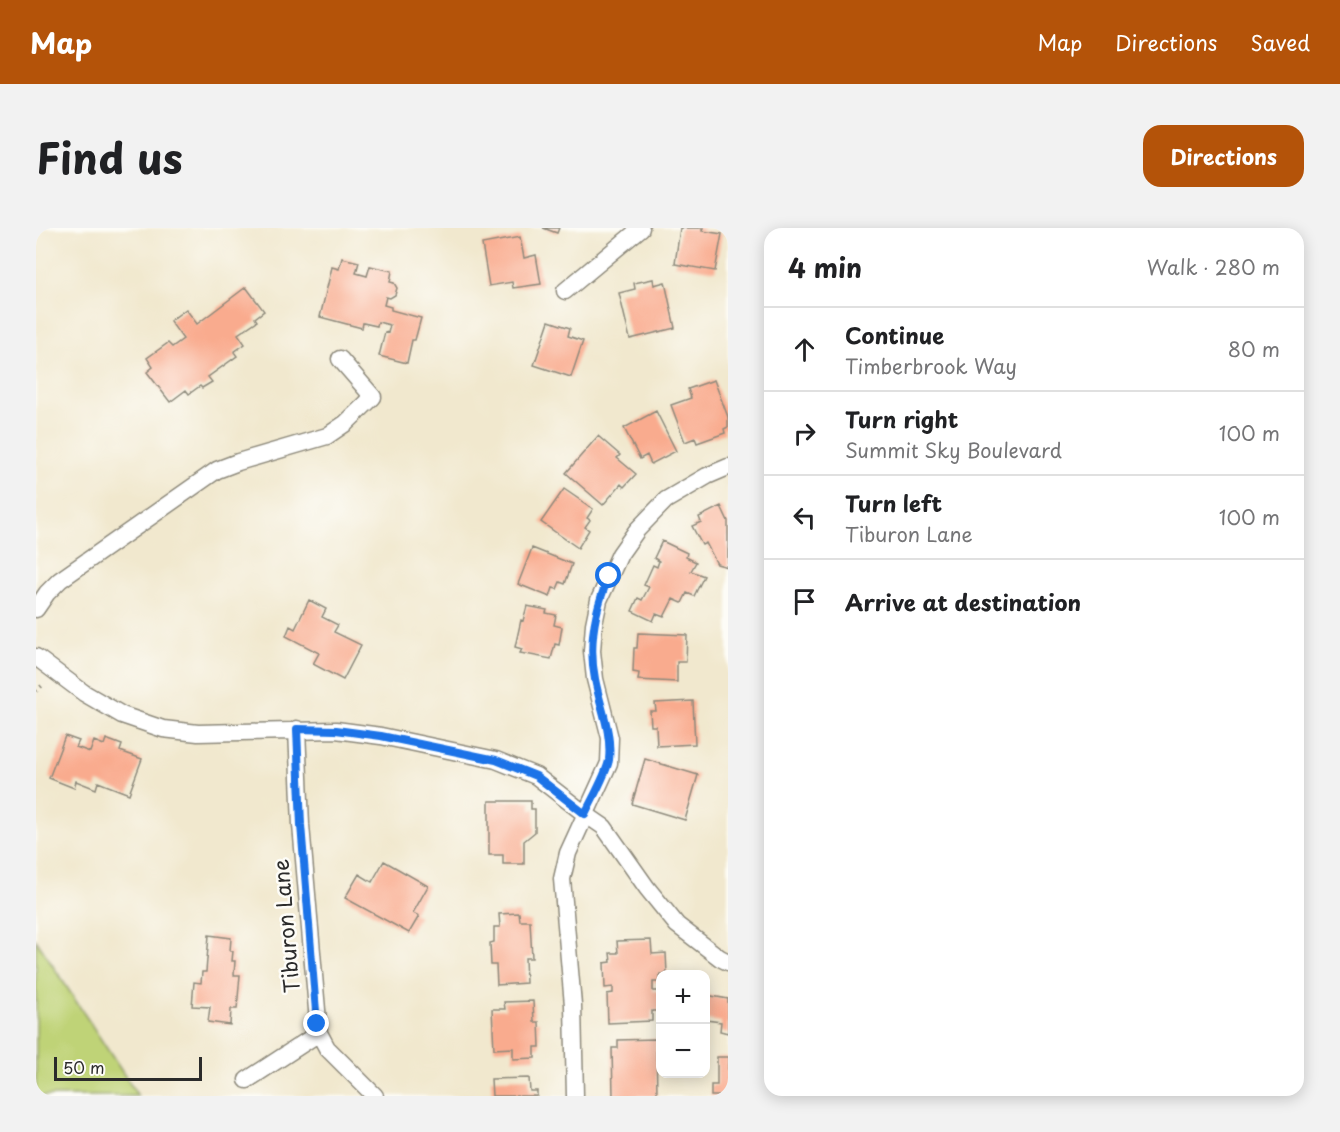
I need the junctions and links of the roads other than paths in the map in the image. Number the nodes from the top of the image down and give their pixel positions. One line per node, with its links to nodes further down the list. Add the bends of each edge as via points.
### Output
1 (641, 228): 2 (street)
2 (565, 291)
3 (340, 359): 5 (street, via 373,397 336,432 218,470 60,580)
4 (728, 467): 8 (street, via 666,500 636,530 599,600 592,651 610,738 609,763)
5 (36, 609)
6 (36, 657): 7 (street, via 84,693 122,715 162,729 233,733)
7 (297, 729): 8 (street, via 381,736 496,760 536,776); 10 (street, Tiburon Lane)
8 (585, 814): 9 (street, via 604,827 677,925); 13 (street, via 568,853 562,879 573,1005)
9 (728, 962)
10 (319, 1033): 11 (street); 12 (street, Tiburon Lane, via 333,1055)
11 (247, 1080)
12 (375, 1096)
13 (575, 1096)

